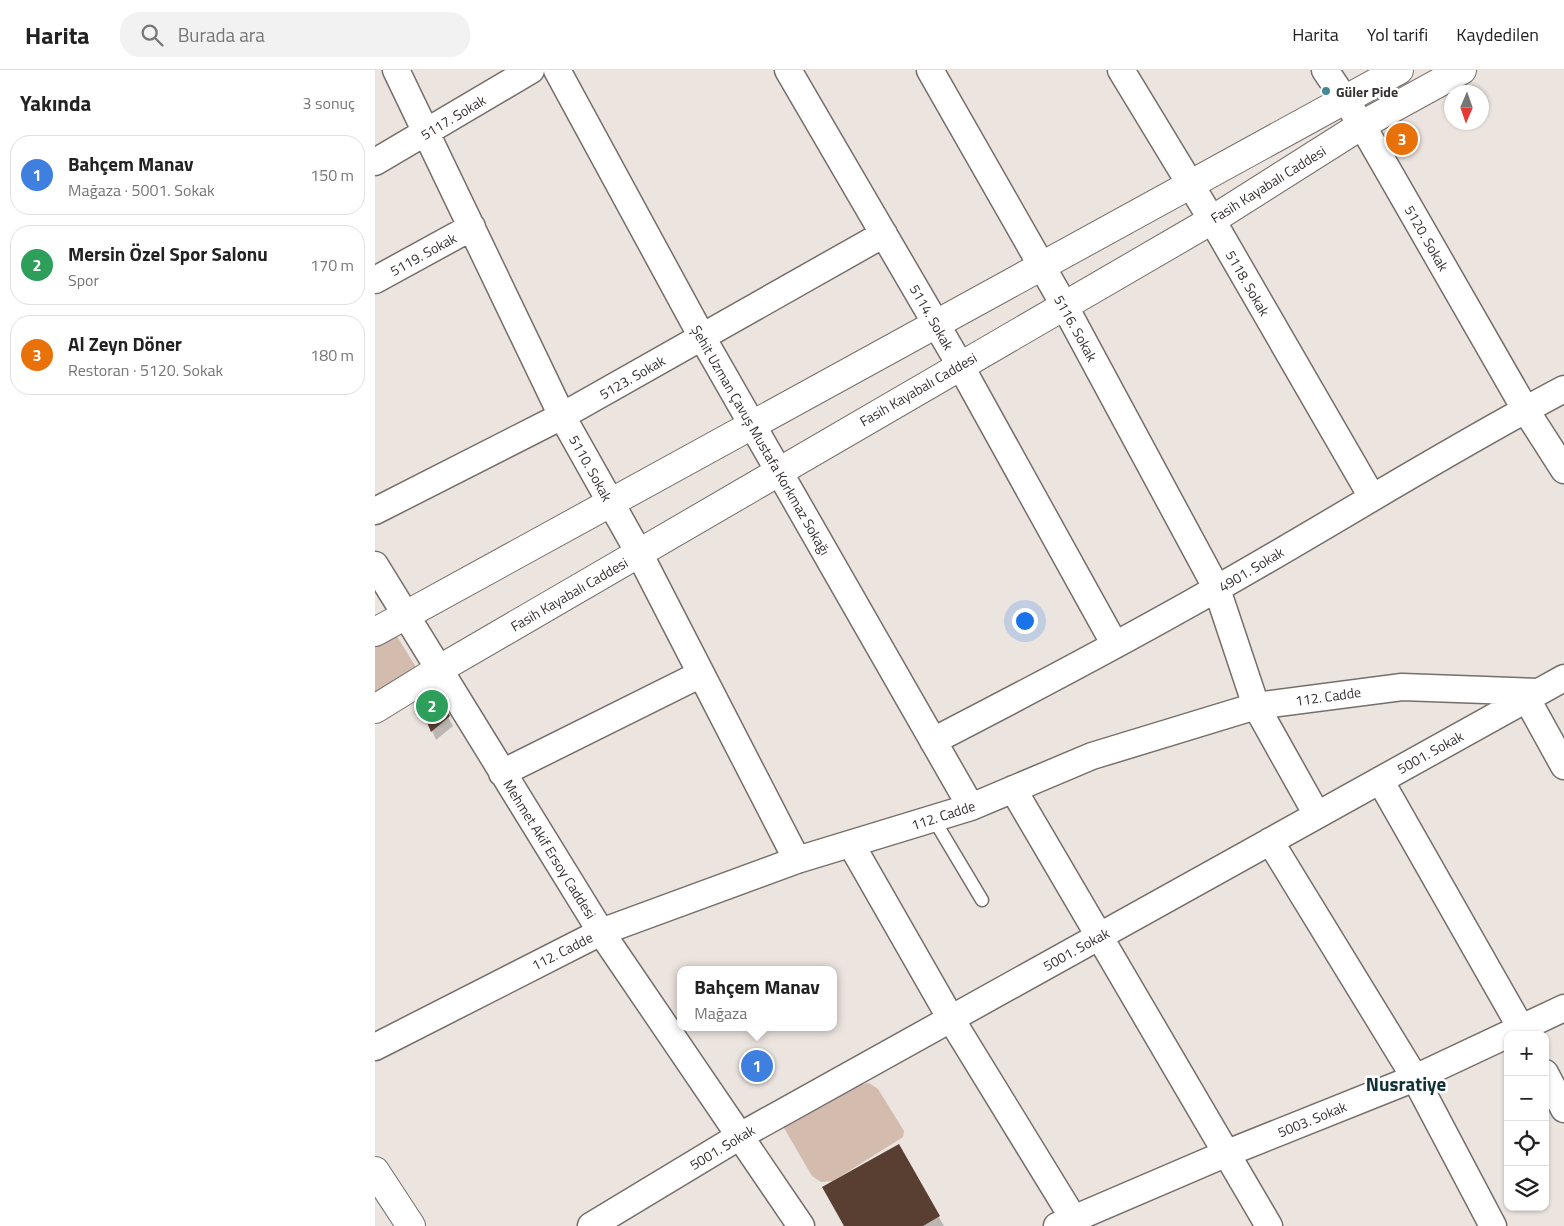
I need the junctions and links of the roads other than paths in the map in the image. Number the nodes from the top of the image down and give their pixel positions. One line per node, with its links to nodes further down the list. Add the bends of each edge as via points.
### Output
1 (396, 70): 12 (street, 5110. Sokak)
2 (531, 70): 12 (street, 5117. Sokak)
3 (557, 70): 22 (street, Şehit Uzman Çavuş Mustafa Korkmaz Sokağı)
4 (788, 70): 17 (street, 5114. Sokak)
5 (930, 70): 18 (street, 5116. Sokak)
6 (1121, 70): 14 (street, 5118. Sokak)
7 (1325, 70): 10 (street, 5120. Sokak)
8 (1399, 70): 10 (street)
9 (1462, 70): 11 (street, Fasih Kayabalı Caddesi)
10 (1345, 100): 11 (street, 5120. Sokak); 14 (street)
11 (1362, 125): 15 (street, Fasih Kayabalı Caddesi); 25 (street, 5120. Sokak)
12 (427, 133): 13 (street, 5117. Sokak); 16 (street, 5110. Sokak)
13 (375, 162)
14 (1190, 184): 15 (street, 5118. Sokak); 18 (street)
15 (1212, 220): 20 (street, Fasih Kayabalı Caddesi); 30 (street, 5118. Sokak)
16 (472, 228): 19 (street, 5119. Sokak); 26 (street, 5110. Sokak)
17 (884, 234): 21 (street, 5114. Sokak); 22 (street, 5123. Sokak)
18 (1041, 266): 20 (street, 5116. Sokak); 21 (street)
19 (375, 280)
20 (1064, 305): 23 (street, Fasih Kayabalı Caddesi); 35 (street, 5116. Sokak)
21 (936, 323): 23 (street, 5114. Sokak); 27 (street)
22 (702, 337): 26 (street, 5123. Sokak); 27 (street, Şehit Uzman Çavuş Mustafa Korkmaz Sokağı)
23 (960, 365): 28 (street, Fasih Kayabalı Caddesi); 38 (street, 5114. Sokak)
24 (1564, 389): 25 (street, 4901. Sokak)
25 (1525, 409): 29 (street, 5120. Sokak); 30 (street, 4901. Sokak)
26 (562, 416): 31 (street, 5110. Sokak); 32 (street, 5123. Sokak)
27 (752, 424): 28 (street, Şehit Uzman Çavuş Mustafa Korkmaz Sokağı); 31 (street)
28 (779, 470): 33 (street, Fasih Kayabalı Caddesi); 45 (street, Şehit Uzman Çavuş Mustafa Korkmaz Sokağı)
29 (1564, 470)
30 (1372, 497): 35 (street, 4901. Sokak)
31 (610, 501): 33 (street, 5110. Sokak); 36 (street)
32 (375, 511)
33 (639, 553): 39 (street, Fasih Kayabalı Caddesi); 40 (street, 5110. Sokak)
34 (375, 565): 36 (street, Mehmet Akif Ersoy Caddesi)
35 (1217, 589): 38 (street, 4901. Sokak); 43 (street, 5116. Sokak)
36 (404, 614): 37 (street); 39 (street, Mehmet Akif Ersoy Caddesi)
37 (375, 632)
38 (1115, 645): 45 (street, 4901. Sokak)
39 (438, 670): 44 (street, Fasih Kayabalı Caddesi); 47 (street, Mehmet Akif Ersoy Caddesi)
40 (701, 674): 47 (street); 55 (street, 5110. Sokak)
41 (1564, 678): 42 (street, 5001. Sokak)
42 (1532, 696): 43 (street, 112. Cadde, via 1402,687); 46 (street); 48 (street, 5001. Sokak)
43 (1256, 706): 49 (street, 112. Cadde, via 1092,756); 51 (street, 5116. Sokak)
44 (375, 709)
45 (933, 741): 50 (street, Şehit Uzman Çavuş Mustafa Korkmaz Sokağı)
46 (1564, 766)
47 (502, 773): 57 (street, Mehmet Akif Ersoy Caddesi)
48 (1379, 780): 51 (street, 5001. Sokak); 61 (street)
49 (1013, 789): 50 (street, 112. Cadde); 58 (street)
50 (971, 807): 52 (street, 112. Cadde)
51 (1317, 815): 53 (street, 5001. Sokak)
52 (933, 818): 54 (street, 112. Cadde); 56 (lane)
53 (1270, 842): 58 (street, 5001. Sokak); 65 (street)
54 (851, 844): 55 (street, 112. Cadde); 60 (street)
55 (797, 860): 57 (street, 112. Cadde)
56 (982, 900)
57 (601, 932): 63 (street, 112. Cadde); 67 (street, Mehmet Akif Ersoy Caddesi)
58 (1100, 936): 60 (street, 5001. Sokak); 68 (street)
59 (1564, 1008): 61 (street, 5003. Sokak)
60 (951, 1018): 67 (street, 5001. Sokak); 70 (street)
61 (1523, 1031)
62 (1504, 1039): 65 (street, 5003. Sokak)
63 (375, 1047)
64 (1547, 1076): 66 (street)
65 (1415, 1078): 68 (street, 5003. Sokak); 75 (street)
66 (1564, 1108)
67 (740, 1136): 72 (street, 5001. Sokak); 73 (street, Mehmet Akif Ersoy Caddesi)
68 (1225, 1154): 70 (street, 5003. Sokak); 74 (street)
69 (375, 1171): 71 (street)
70 (1069, 1224)
71 (411, 1226)
72 (591, 1226)
73 (801, 1226)
74 (1269, 1226)
75 (1493, 1226)

